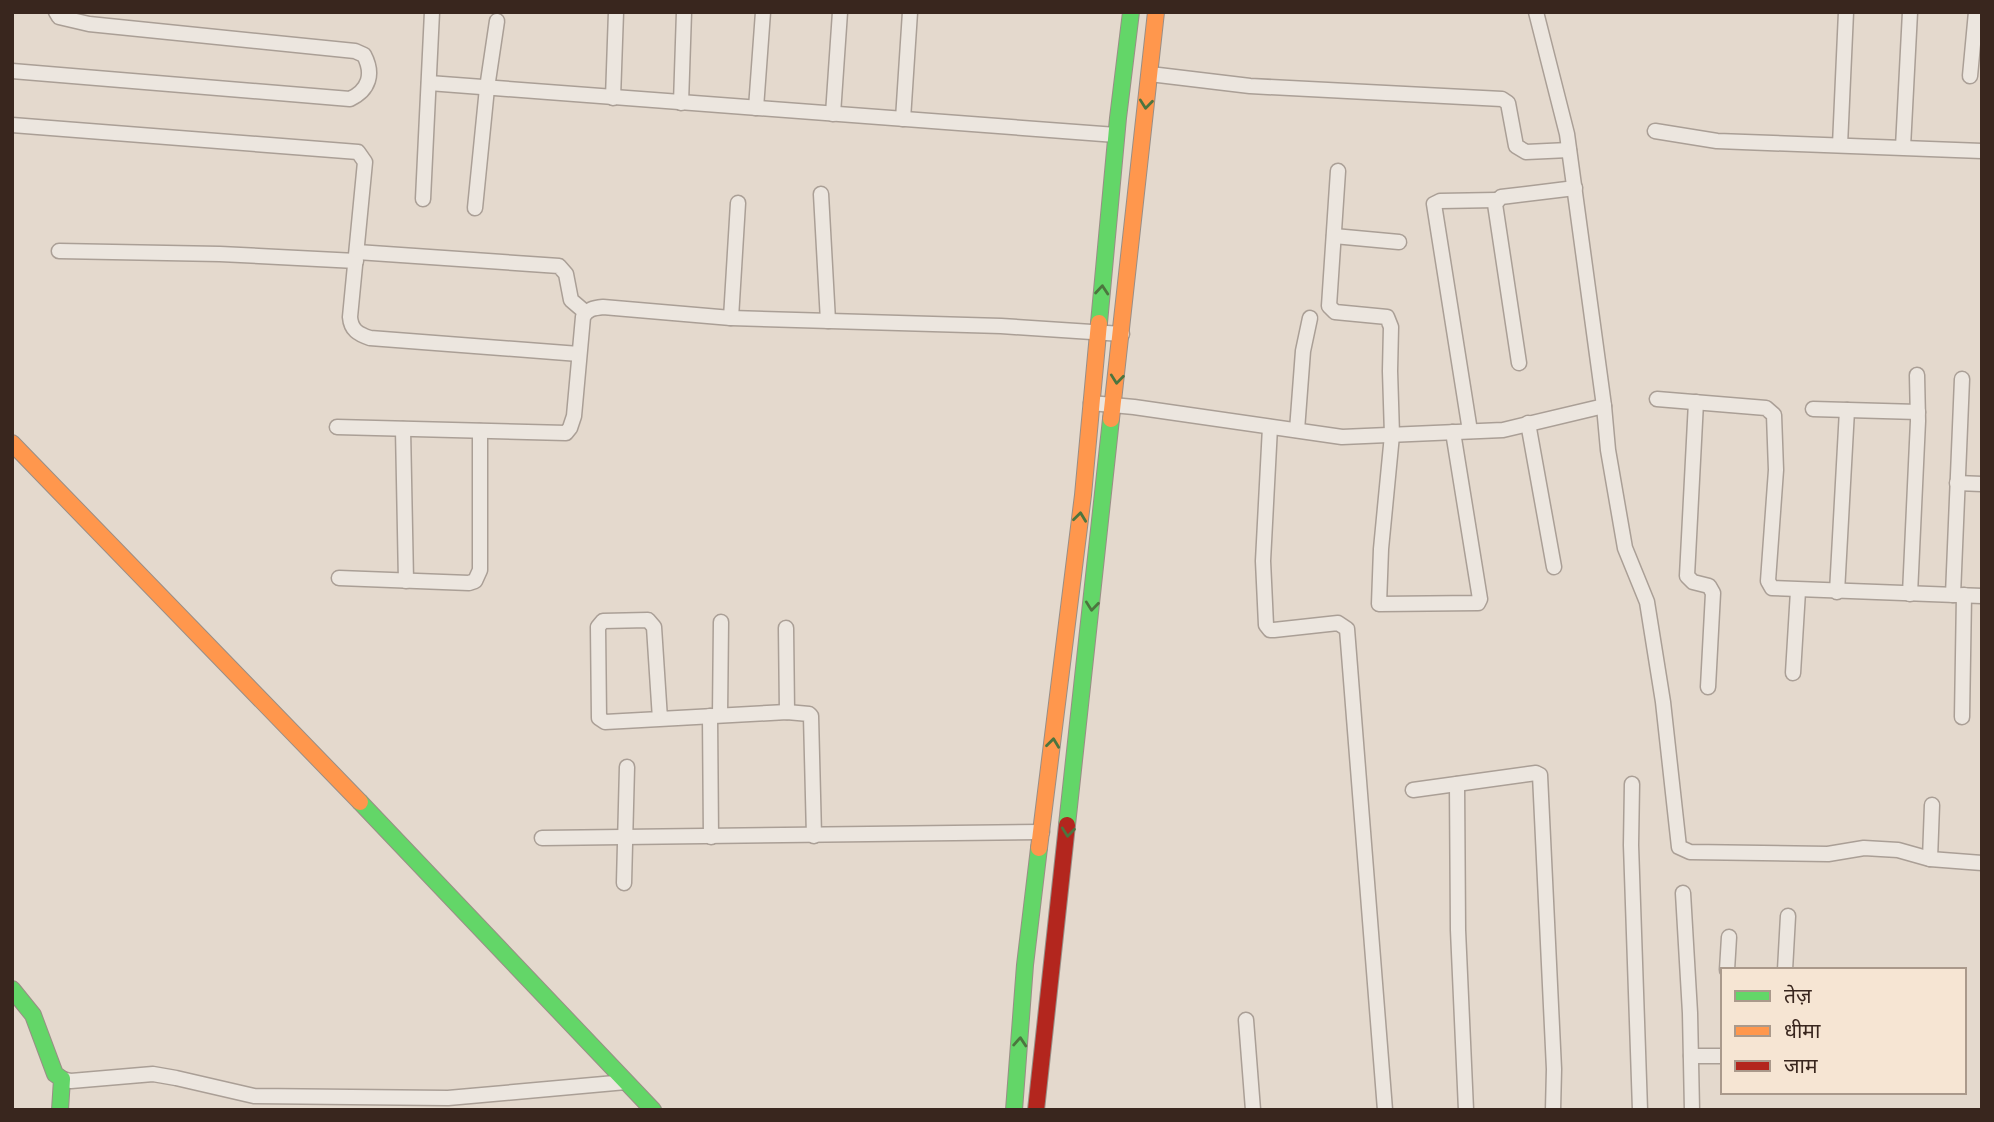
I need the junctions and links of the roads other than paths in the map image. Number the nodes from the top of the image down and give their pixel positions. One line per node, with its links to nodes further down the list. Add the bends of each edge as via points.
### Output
1 (56, 12): 15 (street, via 59,17 89,24 355,51 365,55 370,74 367,86 351,99)
2 (432, 12): 18 (street)
3 (616, 12): 20 (street)
4 (684, 12): 21 (street)
5 (763, 12): 22 (street)
6 (840, 12): 23 (street)
7 (910, 12): 24 (street)
8 (1131, 12): 27 (main road)
9 (1156, 12): 16 (main road)
10 (1536, 12): 30 (street)
11 (1846, 12): 28 (street)
12 (1910, 12): 29 (street)
13 (1976, 12): 17 (street)
14 (497, 21): 19 (street)
15 (12, 71)
16 (1150, 74): 30 (street, via 1250,86 1502,99 1508,103 1520,150); 48 (main road, one-way to 48)
17 (1970, 76)
18 (429, 83): 19 (street); 35 (street)
19 (487, 88): 20 (street); 38 (street)
20 (613, 97): 21 (street)
21 (681, 103): 22 (street)
22 (756, 108): 23 (street)
23 (833, 114): 24 (street)
24 (903, 119): 27 (street)
25 (12, 125): 42 (street, via 358,152 365,162)
26 (1656, 131): 28 (street, via 1701,140)
27 (1116, 135): 47 (main road, one-way to 27)
28 (1840, 145): 29 (street)
29 (1903, 147): 31 (street)
30 (1569, 150): 33 (street)
31 (1982, 151)
32 (1338, 171): 39 (street)
33 (1574, 188): 36 (street); 57 (street)
34 (821, 194): 46 (street)
35 (423, 199)
36 (1497, 200): 50 (street); 67 (street, via 1434,204)
37 (738, 203): 44 (street)
38 (475, 208)
39 (1334, 236): 40 (street); 69 (street, via 1331,310 1391,321)
40 (1399, 242)
41 (59, 251): 42 (street)
42 (356, 256): 43 (street, via 559,266 566,274 571,300); 49 (street, via 351,325 360,334)
43 (585, 312): 44 (street, via 603,307); 49 (street)
44 (732, 318): 46 (street)
45 (1310, 318): 65 (street)
46 (828, 321): 47 (street)
47 (1098, 334): 48 (street); 55 (main road)
48 (1122, 334): 56 (main road, one-way to 56)
49 (579, 354): 66 (street, via 574,415 565,433)
50 (1519, 363)
51 (1917, 375): 60 (street)
52 (1962, 379): 71 (street)
53 (1657, 399): 54 (street)
54 (1696, 402): 76 (street, via 1766,408 1774,415 1776,470 1768,581 1772,589); 84 (street, via 1686,576 1709,586 1713,593)
55 (1091, 403): 56 (street); 94 (main road, one-way to 55)
56 (1114, 405): 63 (street); 104 (main road, one-way to 104)
57 (1604, 406): 61 (street); 99 (street, via 1625,548 1647,602 1664,702 1679,847 1690,852 1828,854 1864,848 1898,850)
58 (1813, 409): 59 (street)
59 (1847, 410): 60 (street); 77 (street)
60 (1918, 412): 78 (street)
61 (1528, 423): 67 (street); 73 (street)
62 (337, 426): 64 (street)
63 (1270, 427): 65 (street); 120 (street, via 1263,561 1266,625 1274,630 1338,623 1347,629)
64 (403, 429): 66 (street); 75 (street)
65 (1297, 430): 69 (street, via 1342,437)
66 (480, 431): 75 (street, via 478,578 469,583)
67 (1470, 431): 68 (street)
68 (1453, 432): 69 (street); 69 (street, via 1478,603 1377,602)
69 (1392, 435)
70 (12, 443): 114 (main road)
71 (1957, 483): 72 (street); 79 (street)
72 (1982, 484)
73 (1554, 567)
74 (340, 578): 75 (street)
75 (406, 581)
76 (1797, 591): 77 (street); 83 (street)
77 (1838, 592): 78 (street)
78 (1910, 594): 79 (street)
79 (1958, 595): 80 (street); 87 (street)
80 (1982, 596)
81 (722, 622): 86 (street)
82 (786, 628): 85 (street)
83 (1794, 673)
84 (1708, 687)
85 (787, 712): 86 (street); 95 (street, via 811,716)
86 (715, 716): 88 (street); 97 (street)
87 (1962, 717)
88 (660, 719): 88 (street, via 605,722 599,718 598,627 603,621 652,622)
89 (627, 766): 96 (street)
90 (1457, 784): 92 (street); 121 (street); 122 (street, via 1536,773 1541,777)
91 (1632, 784): 123 (street)
92 (1413, 790)
93 (1932, 804): 99 (street)
94 (1042, 832): 95 (street); 103 (main road)
95 (814, 836): 97 (street)
96 (624, 837): 97 (street); 98 (street); 101 (street)
97 (711, 837)
98 (542, 838)
99 (1930, 859): 100 (street)
100 (1982, 863)
101 (624, 883)
102 (1683, 893): 111 (street)
103 (1033, 904): 104 (main road); 117 (main road, one-way to 103)
104 (1060, 906): 118 (main road)
105 (1788, 916): 108 (street)
106 (1729, 937): 107 (street)
107 (1727, 968)
108 (1785, 968)
109 (12, 989): 113 (main road, via 33,1015 55,1074)
110 (1246, 1020): 119 (street)
111 (1691, 1056): 112 (street); 124 (street)
112 (1721, 1056)
113 (62, 1079): 114 (street, via 153,1074 254,1096 448,1098); 115 (main road)
114 (626, 1082): 116 (main road)
115 (60, 1110)
116 (653, 1110)
117 (1014, 1110)
118 (1036, 1110)
119 (1253, 1110)
120 (1385, 1110)
121 (1466, 1110)
122 (1553, 1110)
123 (1640, 1110)
124 (1692, 1110)

